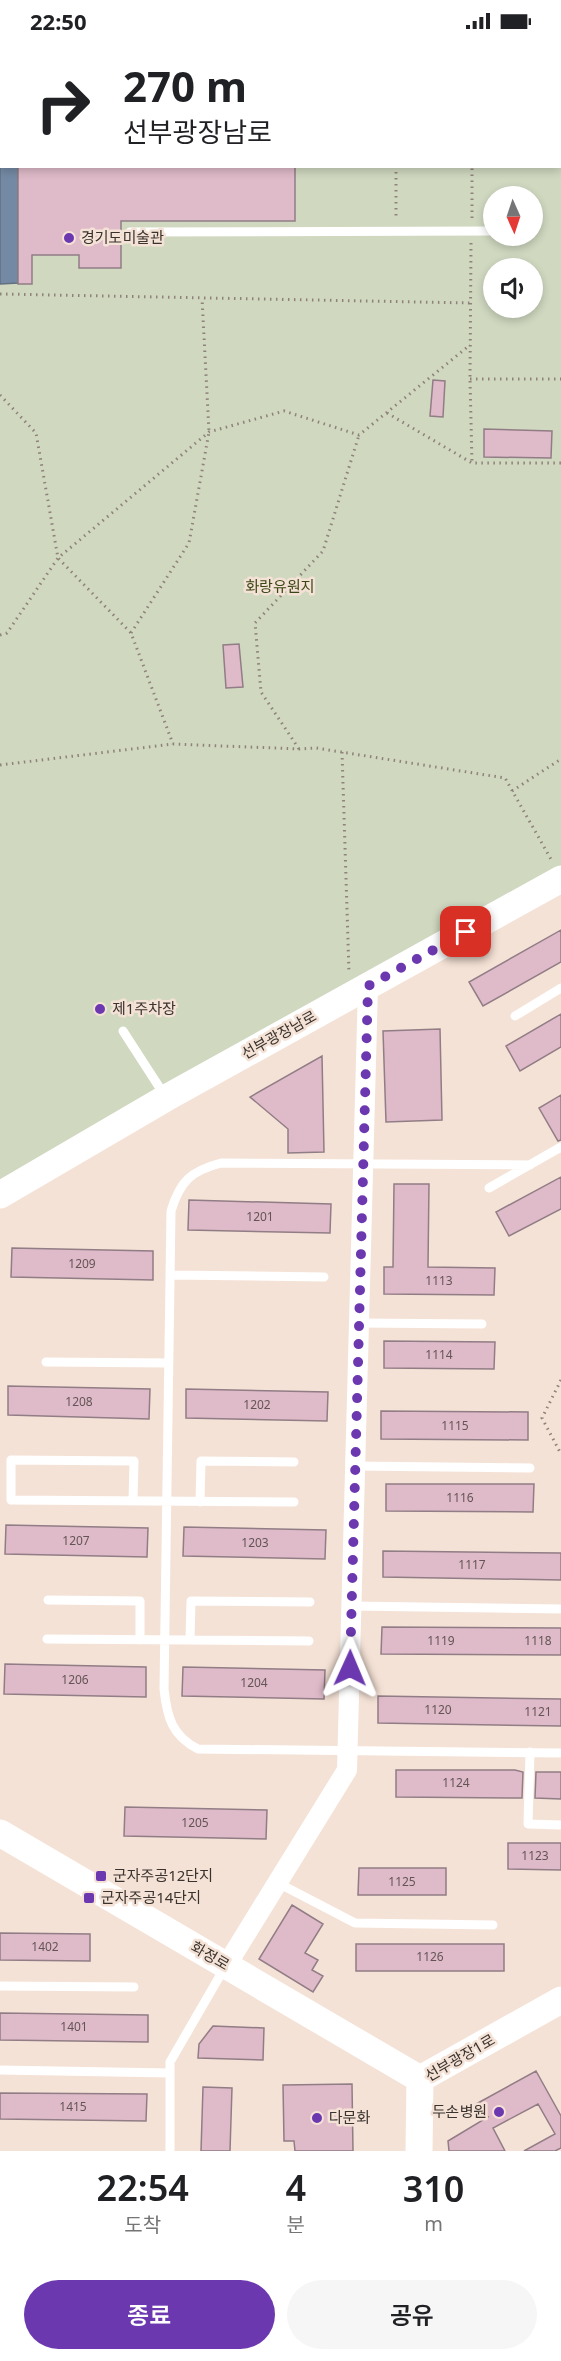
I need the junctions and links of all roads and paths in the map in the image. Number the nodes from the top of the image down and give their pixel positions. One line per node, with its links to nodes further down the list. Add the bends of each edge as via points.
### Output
1 (396, 168): 3 (path)
2 (472, 168): 4 (path)
3 (396, 231): 4 (lane); 6 (lane)
4 (471, 231): 5 (lane); 9 (path)
5 (483, 231)
6 (130, 232)
7 (0, 294): 8 (path)
8 (202, 297): 9 (path); 15 (path)
9 (471, 303): 10 (path)
10 (470, 345): 11 (path); 14 (path)
11 (470, 379): 12 (path); 17 (path)
12 (561, 379)
13 (0, 395): 19 (path, via 36,433)
14 (387, 413): 16 (path); 17 (path)
15 (209, 432): 16 (path, via 284,411); 19 (path); 20 (path, via 189,543)
16 (359, 435): 23 (path, via 322,551 255,622 261,692)
17 (472, 463): 18 (path)
18 (561, 463)
19 (58, 558): 20 (path); 21 (path, via 7,633)
20 (131, 633): 22 (path)
21 (0, 635)
22 (173, 744): 23 (path); 26 (path)
23 (299, 749): 24 (path)
24 (342, 752): 27 (path, via 505,778); 30 (path)
25 (561, 759): 27 (path)
26 (0, 765)
27 (512, 791): 28 (path)
28 (558, 874): 30 (street, 선부광장남로)
29 (561, 988): 31 (lane)
30 (359, 991): 33 (street, 선부광장남로); 35 (street)
31 (515, 1016)
32 (123, 1031): 33 (lane)
33 (166, 1098): 38 (street, 선부광장남로)
34 (561, 1147): 36 (lane)
35 (363, 1164): 36 (lane); 39 (lane, via 221,1163 190,1176 180,1186 171,1210); 41 (street)
36 (530, 1165): 37 (lane)
37 (489, 1188)
38 (0, 1196)
39 (170, 1275): 40 (lane); 44 (lane)
40 (324, 1277)
41 (359, 1323): 42 (lane); 48 (street)
42 (482, 1324)
43 (46, 1362): 44 (lane)
44 (169, 1363): 51 (lane)
45 (561, 1380): 46 (path, via 542,1418)
46 (561, 1454)
47 (294, 1462): 52 (lane, via 201,1461)
48 (355, 1466): 49 (lane); 56 (street)
49 (530, 1468)
50 (133, 1501): 50 (lane, via 11,1500 11,1460 134,1461); 51 (lane)
51 (167, 1501): 52 (lane); 60 (lane)
52 (200, 1502): 53 (lane)
53 (294, 1502)
54 (48, 1600): 59 (lane, via 140,1601)
55 (310, 1602): 61 (lane, via 191,1601)
56 (351, 1606): 57 (lane); 63 (street)
57 (561, 1609)
58 (47, 1639): 59 (lane)
59 (140, 1640): 60 (lane)
60 (165, 1640): 61 (lane); 63 (lane, via 166,1707 170,1722 186,1743 198,1749)
61 (190, 1640): 62 (lane)
62 (309, 1641)
63 (348, 1751): 64 (lane); 68 (street, via 347,1770)
64 (530, 1752): 65 (lane); 66 (lane, via 528,1824)
65 (561, 1753)
66 (561, 1825)
67 (0, 1833): 70 (street, 화정로)
68 (278, 1883): 69 (lane, via 355,1923); 70 (street)
69 (493, 1925)
70 (226, 1966): 75 (lane, via 170,2062); 76 (street, 화정로)
71 (0, 1986): 72 (lane)
72 (134, 1987)
73 (561, 2000): 76 (street, 선부광장1로)
74 (0, 2070): 75 (lane)
75 (170, 2073): 77 (lane)
76 (420, 2079): 78 (street, 선부광장1로)
77 (170, 2151)
78 (419, 2151)

